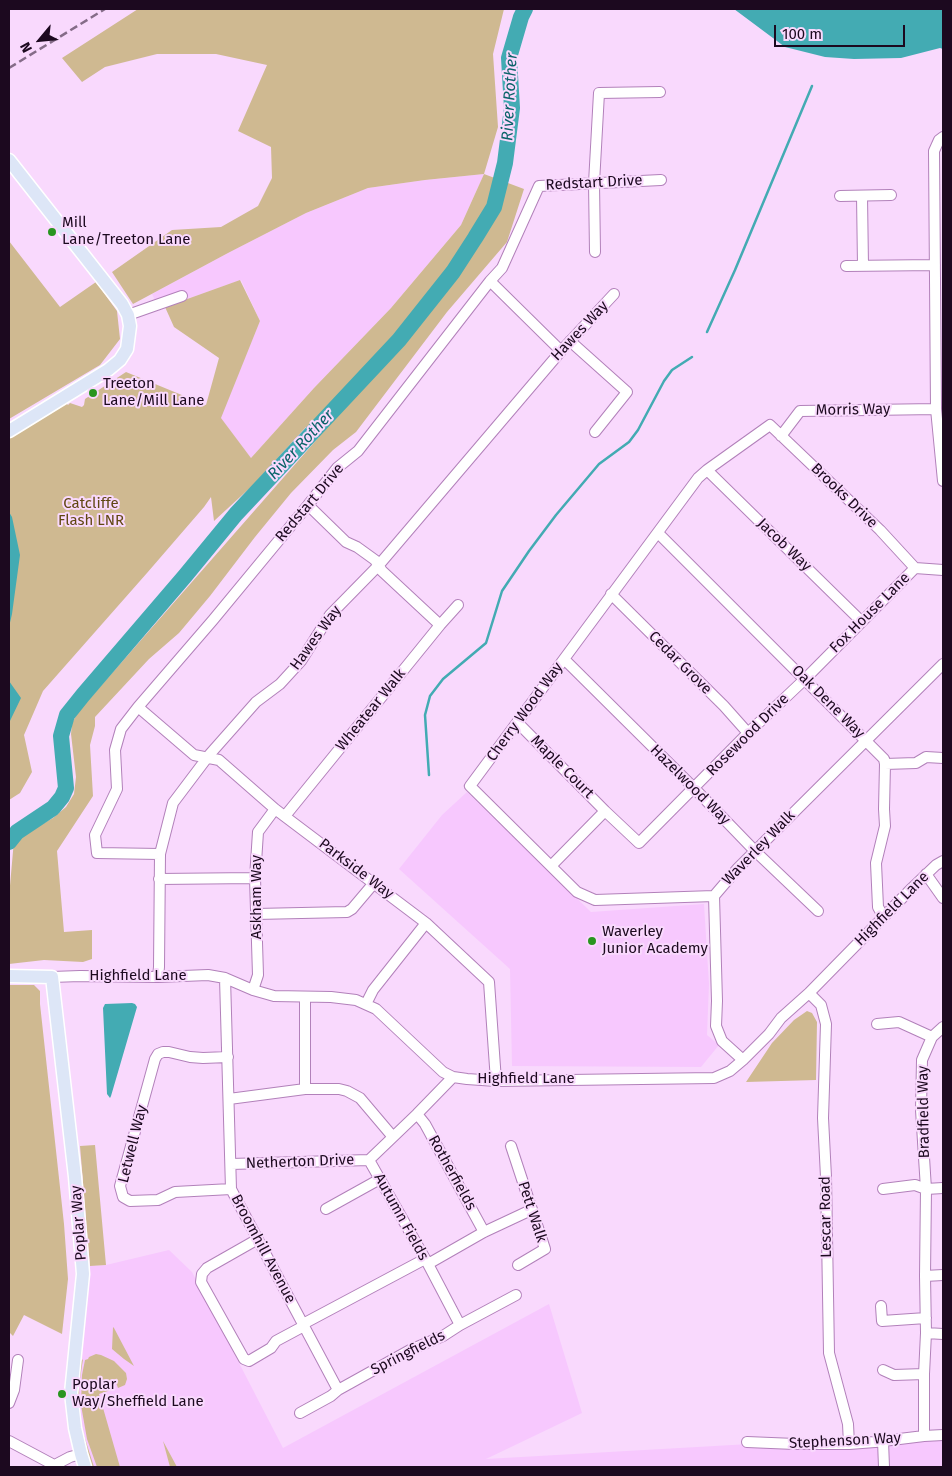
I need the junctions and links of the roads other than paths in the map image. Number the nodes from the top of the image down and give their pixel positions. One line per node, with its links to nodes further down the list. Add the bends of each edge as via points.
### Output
1 (660, 92): 5 (street, via 599,93)
2 (943, 137): 10 (street, via 934,150)
3 (9, 160): 17 (main road)
4 (661, 180): 5 (street, Redstart Drive)
5 (594, 183): 9 (street); 13 (street, Redstart Drive, via 539,186 502,268)
6 (890, 195): 8 (street)
7 (840, 196): 8 (street)
8 (862, 196): 12 (street)
9 (595, 252)
10 (935, 265): 12 (street); 14 (street)
11 (846, 266): 12 (street)
12 (863, 266)
13 (490, 281): 19 (street); 27 (street, Redstart Drive, via 358,451 337,468)
14 (939, 291): 20 (street)
15 (614, 294): 18 (street, Hawes Way)
16 (182, 296): 17 (street)
17 (128, 315): 22 (main road, via 130,337 120,360)
18 (570, 341): 19 (street, Hawes Way); 23 (street, via 627,392)
19 (560, 351): 29 (street, Hawes Way)
20 (936, 409): 24 (street, Morris Way, via 800,411); 26 (street)
21 (770, 425): 24 (street, Brooks Drive); 25 (street, Cherry Wood Way)
22 (9, 431)
23 (595, 432)
24 (781, 436): 30 (street, Brooks Drive, via 880,530)
25 (707, 470): 28 (street, Cherry Wood Way); 34 (street, Jacob Way)
26 (943, 481)
27 (308, 505): 29 (street, via 346,542 369,555); 39 (street, Redstart Drive)
28 (658, 533): 32 (street, Cherry Wood Way); 38 (street, Oak Dene Way)
29 (378, 566): 35 (street); 43 (street, Hawes Way, via 330,615 301,661 280,684 256,702)
30 (915, 568): 31 (street, Fox House Lane); 34 (street, Fox House Lane)
31 (943, 570)
32 (611, 594): 36 (street, Cherry Wood Way); 41 (street, Cedar Grove)
33 (458, 605): 35 (street, Wheatear Walk)
34 (862, 621): 38 (street, Fox House Lane)
35 (440, 625): 49 (street, Wheatear Walk)
36 (564, 659): 40 (street, Cherry Wood Way); 46 (street, Hazelwood Way)
37 (942, 667): 42 (street, Waverley Walk)
38 (805, 678): 41 (street, Rosewood Drive); 42 (street, Oak Dene Way)
39 (138, 707): 43 (street, Parkside Way, via 194,755); 51 (street, Redstart Drive, via 121,729 115,750 117,789 95,835 97,853)
40 (518, 722): 48 (street, Maple Court); 53 (street, Cherry Wood Way, via 470,786)
41 (748, 733): 46 (street, Rosewood Drive)
42 (865, 740): 45 (street, Oak Dene Way); 50 (street, Waverley Walk)
43 (207, 757): 47 (street, Parkside Way, via 219,760); 51 (street, Hawes Way, via 173,802)
44 (943, 758): 45 (street, via 926,757 916,763)
45 (885, 764): 62 (street, via 885,826 876,863 878,907)
46 (694, 788): 48 (street, Rosewood Drive, via 639,843); 50 (street, Hazelwood Way)
47 (275, 809): 49 (street, Parkside Way); 55 (street, Askham Way, via 258,832)
48 (605, 811): 53 (street)
49 (285, 816): 57 (street, Parkside Way)
50 (755, 851): 58 (street, Waverley Walk); 60 (street, Hazelwood Way)
51 (160, 854): 56 (street, Hawes Way)
52 (943, 861): 54 (street, Highfield Lane)
53 (551, 866): 58 (street, Cherry Wood Way, via 577,892 595,900)
54 (926, 874): 59 (street); 62 (street, Highfield Lane)
55 (255, 878): 56 (street); 61 (street, Askham Way)
56 (159, 880): 66 (street, Hawes Way)
57 (374, 882): 61 (street, via 347,912); 63 (street, Parkside Way)
58 (714, 896): 76 (street, Waverley Walk, via 716,1026 722,1041)
59 (943, 898)
60 (818, 911)
61 (256, 914): 68 (street, Askham Way, via 258,976)
62 (884, 916): 69 (street, Highfield Lane)
63 (426, 923): 71 (street, via 373,990); 78 (street, Parkside Way, via 489,982)
64 (9, 976): 65 (main road)
65 (52, 977): 66 (street, Highfield Lane); 118 (main road, Poplar Way, via 75,1177 82,1274 71,1393)
66 (158, 977): 67 (street, Highfield Lane, via 208,975)
67 (225, 978): 68 (street, Highfield Lane); 75 (street, Broomhill Avenue)
68 (253, 990): 70 (street, Highfield Lane, via 274,996)
69 (810, 993): 76 (street, Highfield Lane, via 781,1018); 117 (street, Lescar Road, via 821,1005 826,1024 823,1118 829,1354 848,1424)
70 (305, 997): 71 (street, Highfield Lane, via 331,997); 79 (street)
71 (366, 1004): 77 (street, Highfield Lane, via 376,1009 443,1072)
72 (877, 1024): 74 (street, via 899,1022)
73 (943, 1027): 74 (street, Bradfield Way)
74 (932, 1037): 90 (street, Bradfield Way, via 922,1060 921,1110)
75 (228, 1057): 80 (street, Broomhill Avenue); 88 (street, Letwell Way, via 158,1054 120,1186 123,1197 130,1201 158,1200 175,1192)
76 (744, 1060): 78 (street, Highfield Lane, via 714,1078)
77 (453, 1077): 78 (street, Highfield Lane); 81 (street, Autumn Fields)
78 (496, 1081)
79 (305, 1089): 80 (street); 82 (street, via 339,1089 353,1094)
80 (229, 1099): 85 (street, Broomhill Avenue)
81 (417, 1114): 82 (street, Autumn Fields); 93 (street, Rotherfields)
82 (393, 1136): 84 (street, Autumn Fields)
83 (511, 1146): 92 (street, Pett Walk)
84 (369, 1160): 85 (street, Netherton Drive); 86 (street, Autumn Fields)
85 (231, 1164): 88 (street, Broomhill Avenue)
86 (380, 1180): 91 (street); 95 (street, Autumn Fields)
87 (943, 1188): 90 (street)
88 (231, 1189): 94 (street, Broomhill Avenue)
89 (883, 1189): 90 (street, via 916,1185)
90 (926, 1189): 98 (street, Bradfield Way)
91 (326, 1209)
92 (531, 1210): 93 (street); 96 (street, Pett Walk, via 545,1249)
93 (484, 1232): 95 (street)
94 (258, 1239): 102 (street, Broomhill Avenue); 102 (street, via 208,1268 202,1274 202,1282 244,1360 249,1361 271,1348 276,1341)
95 (426, 1262): 102 (street); 103 (street, Autumn Fields)
96 (518, 1265)
97 (943, 1275): 98 (street)
98 (925, 1276): 101 (street, Bradfield Way)
99 (516, 1295): 103 (street, Springfields)
100 (881, 1306): 101 (street, via 882,1321)
101 (926, 1318): 104 (street, Bradfield Way)
102 (303, 1325): 109 (street, Broomhill Avenue)
103 (460, 1325): 109 (street, Springfields)
104 (926, 1333): 105 (street); 108 (street, Bradfield Way)
105 (943, 1334)
106 (18, 1360): 110 (street)
107 (883, 1370): 108 (street, via 894,1375)
108 (924, 1374): 113 (street, Bradfield Way)
109 (338, 1390): 111 (street, Springfields)
110 (9, 1403)
111 (300, 1413)
112 (943, 1435): 113 (street, Stephenson Way)
113 (924, 1436): 115 (street, Stephenson Way)
114 (9, 1441): 119 (street)
115 (884, 1441): 117 (street, Stephenson Way); 121 (street)
116 (747, 1442): 117 (street, Stephenson Way)
117 (849, 1444)
118 (81, 1454): 119 (street); 120 (main road, Poplar Way)
119 (52, 1466)
120 (86, 1467)
121 (884, 1467)

